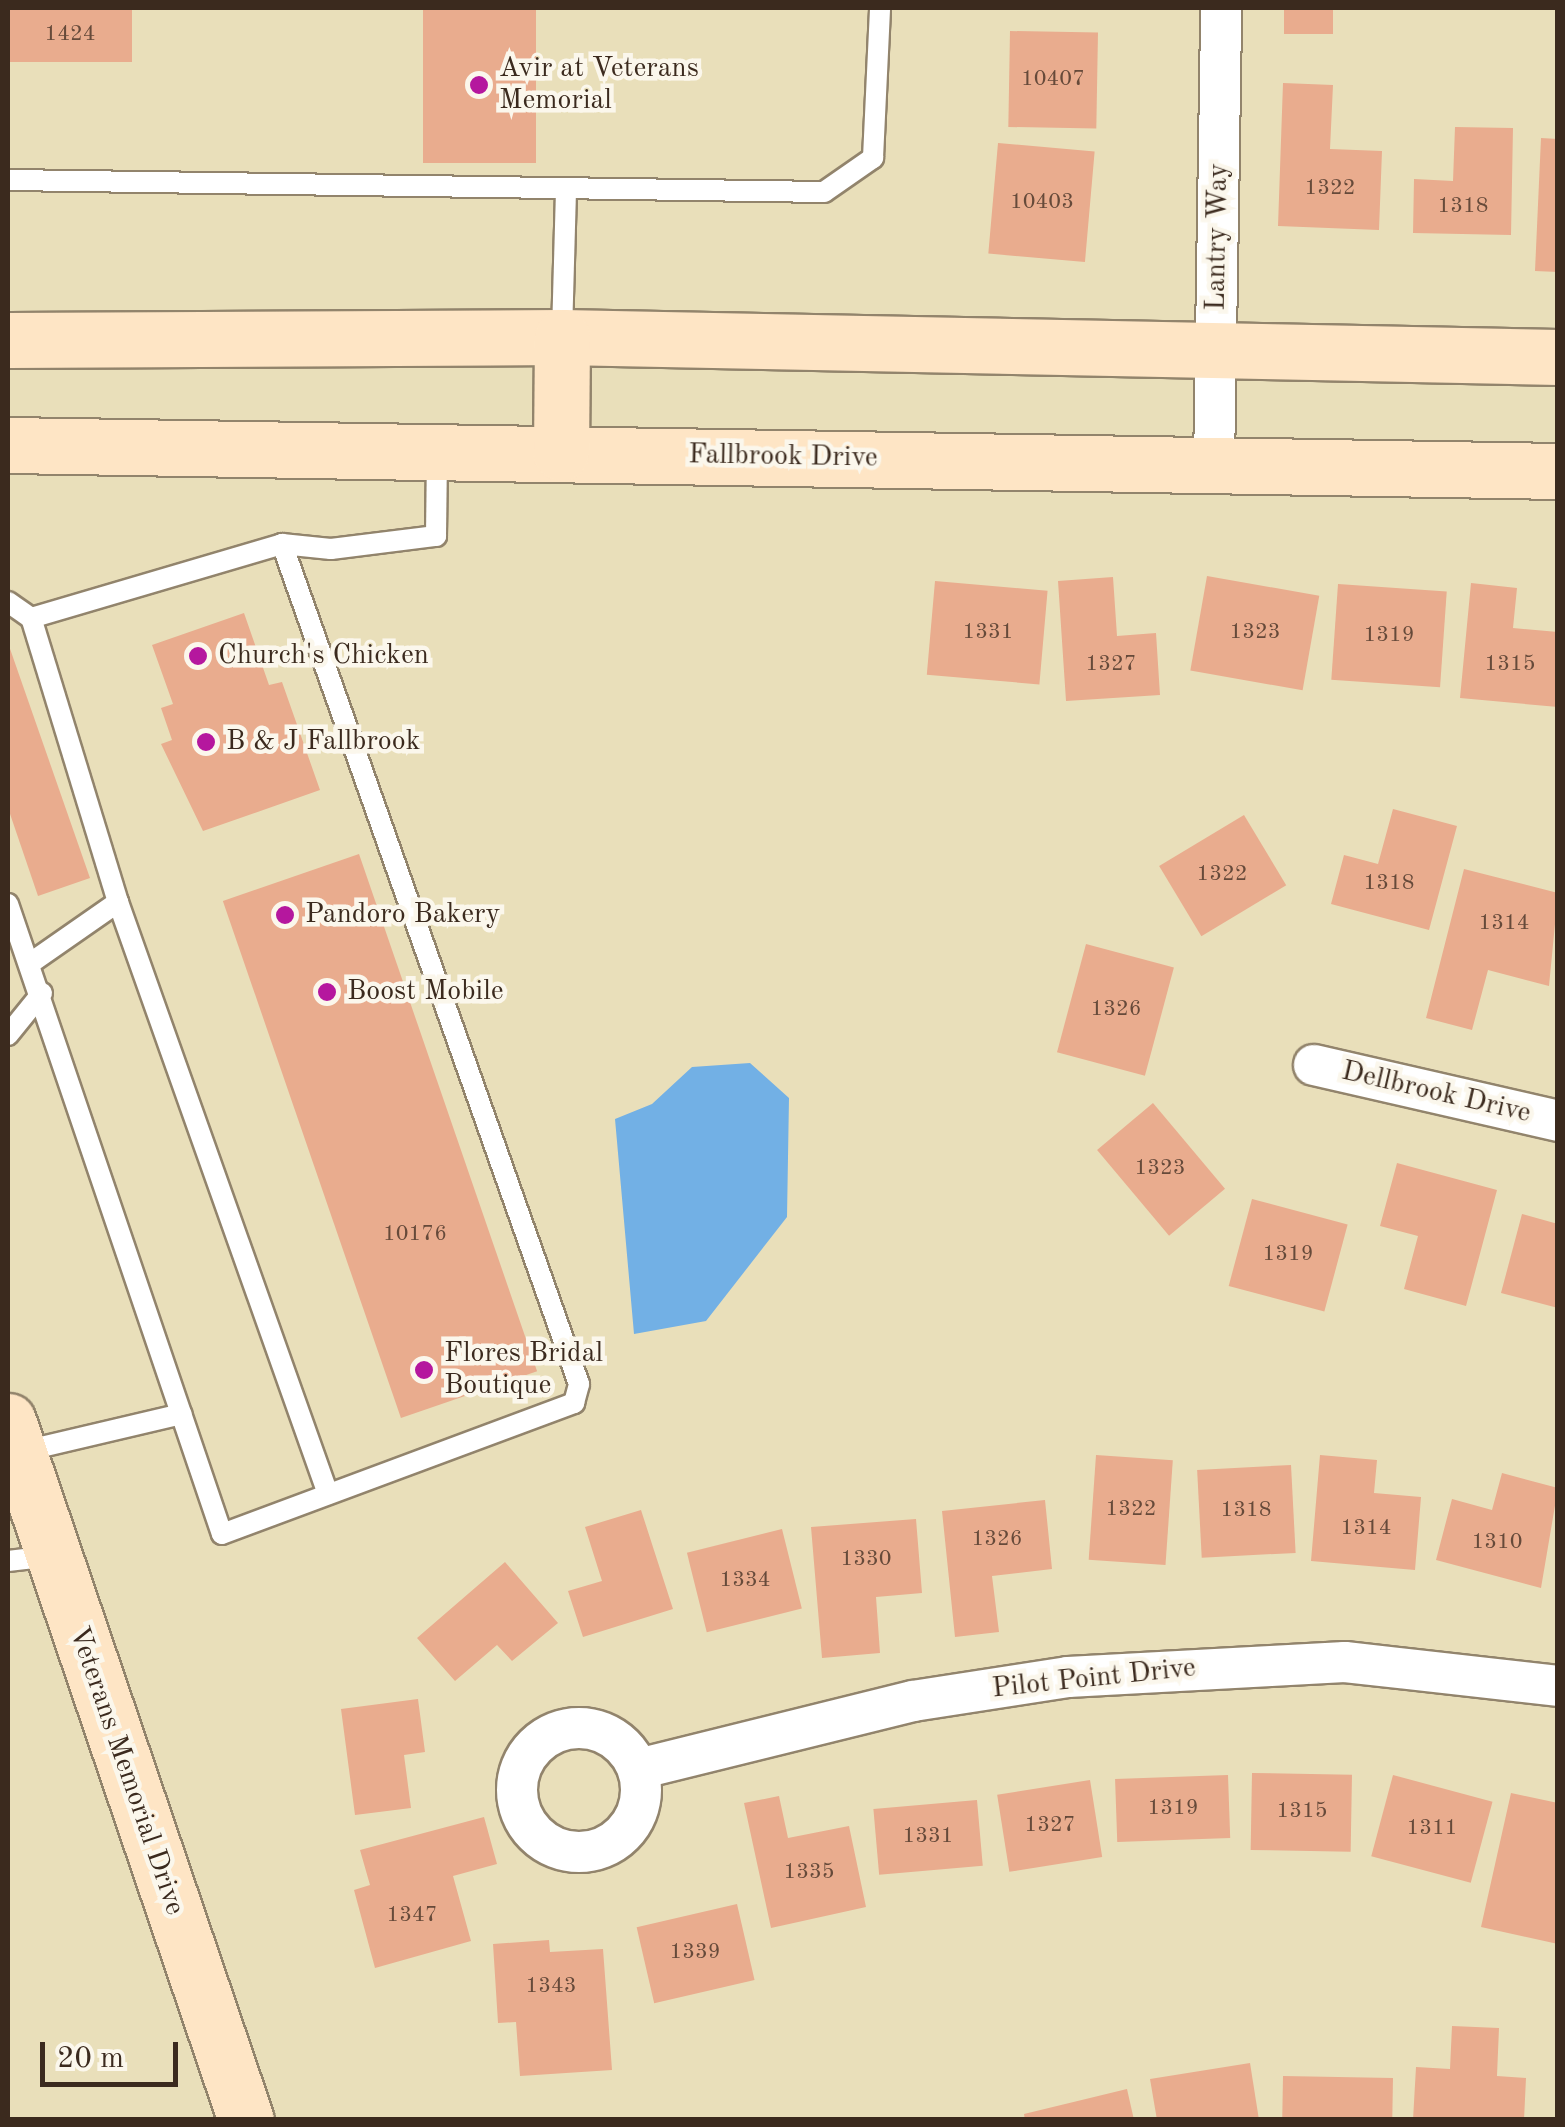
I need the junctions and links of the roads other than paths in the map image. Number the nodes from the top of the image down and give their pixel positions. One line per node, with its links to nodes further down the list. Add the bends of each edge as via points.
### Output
1 (880, 8): 4 (lane, via 880,132 852,181 788,195)
2 (1221, 8): 7 (street, Lantry Way)
3 (8, 180): 4 (lane)
4 (566, 192): 5 (lane)
5 (562, 336): 6 (main road); 7 (main road); 11 (main road)
6 (8, 340)
7 (1216, 351): 8 (main road); 12 (street, Lantry Way)
8 (1558, 356)
9 (8, 445): 10 (main road, Fallbrook Drive)
10 (437, 452): 11 (main road, Fallbrook Drive); 14 (lane, via 436,536 331,550)
11 (562, 453): 12 (main road, Fallbrook Drive)
12 (1214, 466): 13 (main road, Fallbrook Drive)
13 (1558, 471)
14 (282, 544): 16 (lane); 26 (lane, via 579,1384 574,1403)
15 (8, 602): 16 (lane)
16 (31, 618): 17 (lane)
17 (118, 902): 19 (lane); 26 (lane)
18 (8, 904): 19 (lane)
19 (32, 962): 20 (lane)
20 (42, 992): 21 (lane); 24 (lane)
21 (8, 1035)
22 (1314, 1065): 23 (street, Dellbrook Drive)
23 (1558, 1121)
24 (182, 1414): 25 (lane); 26 (lane, via 222,1534)
25 (13, 1437): 27 (main road, Veterans Memorial Drive)
26 (328, 1494)
27 (30, 1558): 30 (main road, Veterans Memorial Drive)
28 (1558, 1686): 29 (street, Pilot Point Drive, via 1345,1662 1068,1676 913,1701)
29 (638, 1769)
30 (246, 2120)

